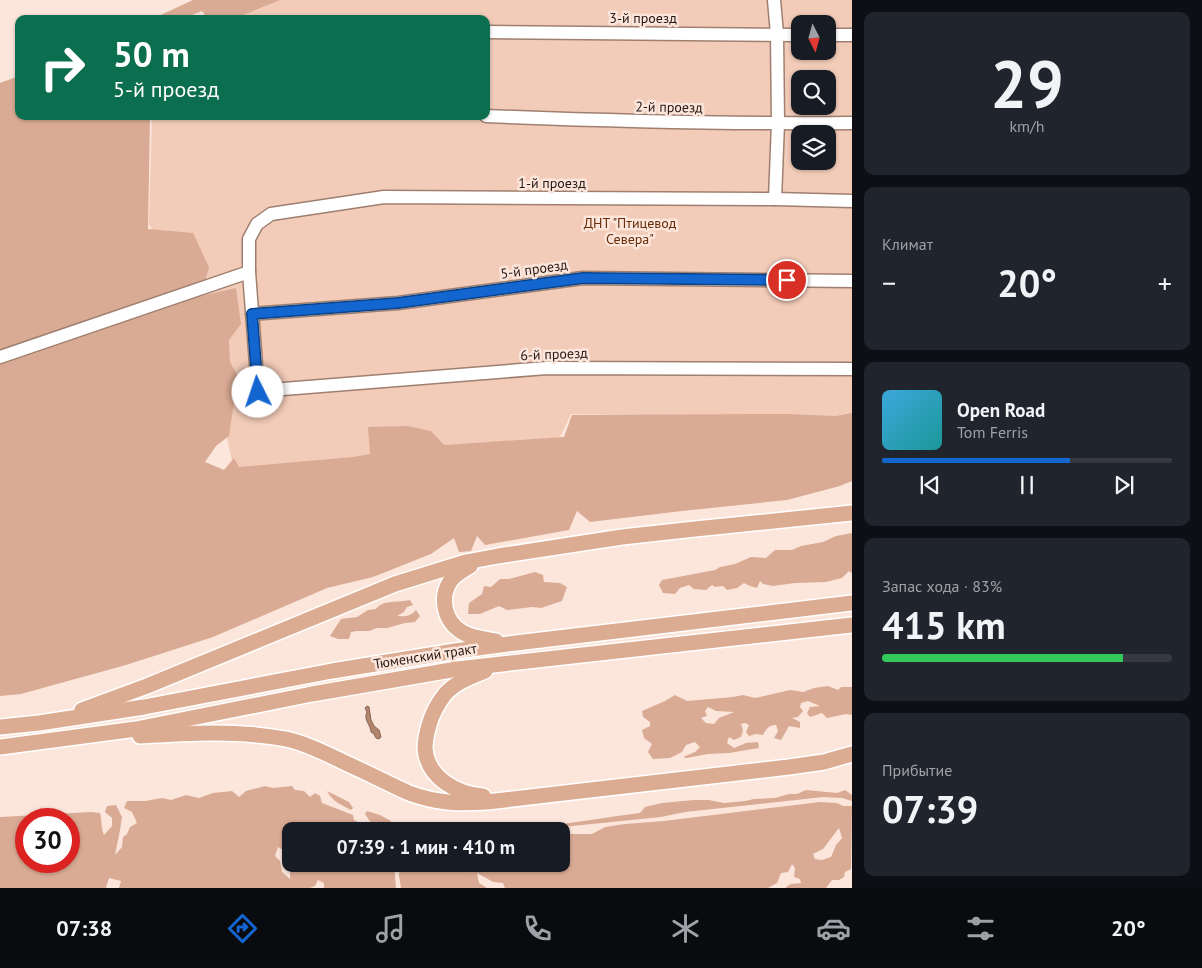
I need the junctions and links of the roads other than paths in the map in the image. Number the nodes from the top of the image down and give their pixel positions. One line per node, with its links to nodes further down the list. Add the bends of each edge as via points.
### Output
1 (774, 0): 3 (street)
2 (490, 32): 3 (street, 3-й проезд)
3 (777, 34): 4 (street, 3-й проезд); 8 (street)
4 (791, 34)
5 (836, 35): 6 (street)
6 (852, 35)
7 (490, 116): 8 (street, 2-й проезд)
8 (778, 123): 9 (street, 2-й проезд); 10 (street)
9 (852, 123)
10 (775, 199): 11 (street, 1-й проезд); 12 (street, 1-й проезд, via 384,197 271,214 257,224 249,239)
11 (852, 201)
12 (249, 272): 14 (street); 15 (street)
13 (852, 281): 14 (street, 5-й проезд, via 583,278 398,303)
14 (252, 314): 16 (street, 6-й проезд, via 258,392 547,368)
15 (0, 357)
16 (852, 369)
17 (852, 513): 18 (main road, via 640,535)
18 (498, 556): 21 (main road, via 473,565 452,578 446,587 445,609 460,631 482,639); 23 (main road, via 466,562 395,584 109,701)
19 (852, 603): 21 (main road, Тюменский тракт)
20 (852, 625): 22 (main road, Тюменский тракт)
21 (516, 643): 23 (main road, Тюменский тракт, via 403,659)
22 (518, 662): 25 (main road, Тюменский тракт, via 376,682 179,721); 28 (main road, via 487,670 454,686 431,718 425,747 431,766 446,784 474,795)
23 (39, 723): 24 (main road, Тюменский тракт)
24 (0, 727)
25 (56, 740): 26 (main road, Тюменский тракт); 28 (main road, via 185,734 265,736 305,744 422,798 449,803)
26 (0, 747)
27 (852, 754): 28 (main road, via 789,767)
28 (519, 798)

